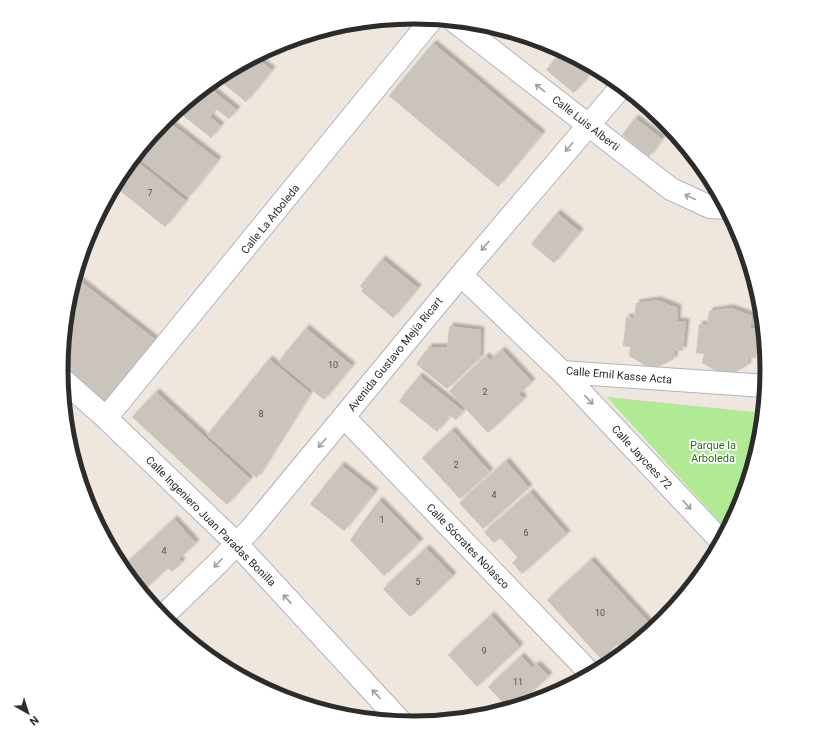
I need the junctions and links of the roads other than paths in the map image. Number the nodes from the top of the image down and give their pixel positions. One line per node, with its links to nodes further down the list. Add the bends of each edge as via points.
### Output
1 (427, 25): 11 (street, Calle La Arboleda)
2 (462, 27): 4 (street, Calle Luis Alberti, one-way to 2)
3 (618, 91): 4 (street, Avenida Gustavo Mejía Ricart)
4 (588, 125): 5 (street, Calle Luis Alberti, one-way to 4, via 710,207 671,189); 6 (street, Avenida Gustavo Mejía Ricart, one-way to 6)
5 (720, 208)
6 (461, 274): 7 (street, Calle Emil Kasse Acta); 10 (street, Avenida Gustavo Mejía Ricart)
7 (562, 372): 9 (street, Calle Emil Kasse Acta); 12 (street, Calle Jaycees 72, one-way to 12)
8 (69, 385): 11 (street, Calle Ingeniero Juan Paradas Bonilla)
9 (760, 386)
10 (344, 417): 13 (street, Avenida Gustavo Mejía Ricart, one-way to 13); 15 (street, Calle Sócrates Nolasco)
11 (106, 418): 13 (street, Calle Ingeniero Juan Paradas Bonilla)
12 (718, 538)
13 (237, 544): 14 (street, Avenida Gustavo Mejía Ricart, one-way to 14); 16 (street, Calle Ingeniero Juan Paradas Bonilla, one-way to 13)
14 (166, 613)
15 (588, 671)
16 (396, 716)

